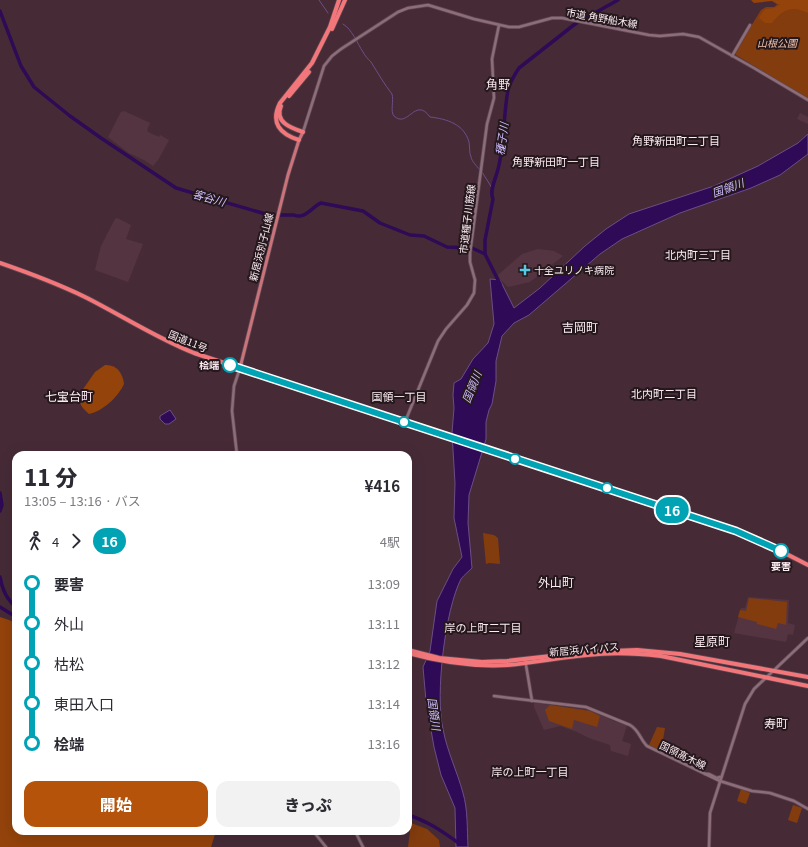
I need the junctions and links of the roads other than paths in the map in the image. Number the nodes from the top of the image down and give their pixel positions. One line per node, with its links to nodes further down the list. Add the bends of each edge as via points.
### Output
1 (336, 0): 6 (highway)
2 (339, 0): 6 (highway)
3 (346, 0): 9 (highway, via 310,70 280,109 284,124)
4 (499, 25): 7 (street, 市道 角野船木線, via 519,27 552,18 649,35 691,35 706,40); 9 (street, 市道 角野船木線, via 428,5 398,12 355,39 332,56 324,66); 13 (street, 市道種子川筋線, via 492,58 494,98 487,124 470,253 475,280 474,293 438,341)
5 (750, 25): 7 (street)
6 (330, 26): 10 (highway, via 312,63 277,109 277,122 282,131)
7 (732, 56): 8 (street, 市道 角野船木線)
8 (808, 100)
9 (303, 132): 10 (main road, 新居浜別子山線)
10 (299, 140): 12 (main road, 新居浜別子山線, via 276,220)
11 (0, 263): 12 (highway, 国道11号, via 38,276 86,298 181,348)
12 (240, 368): 13 (highway, 国道11号); 14 (street, via 234,386 232,411)
13 (404, 422): 15 (highway, 国道11号, via 736,531)
14 (237, 451)
15 (808, 565)
16 (808, 638): 21 (street)
17 (412, 652): 19 (highway, 新居浜バイパス)
18 (412, 654): 19 (highway, 新居浜バイパス)
19 (419, 655): 20 (highway, 新居浜バイパス, via 482,665)
20 (526, 661): 21 (highway, 新居浜バイパス, via 587,652 637,650 680,654); 23 (highway, 新居浜バイパス, via 587,655 636,654 661,656); 26 (street)
21 (774, 670): 22 (highway, 新居浜バイパス); 23 (street)
22 (808, 677)
23 (766, 678): 24 (highway, 新居浜バイパス); 28 (street, via 754,689 745,704)
24 (808, 686)
25 (494, 696): 26 (street, 国領高木線)
26 (532, 700): 27 (street, 国領高木線, via 586,707 630,725 637,729 647,746)
27 (704, 774): 28 (street, via 718,778); 29 (street, 国領高木線)
28 (722, 776): 29 (street)
29 (720, 782): 30 (street, 国領高木線, via 770,793); 35 (street, via 710,813)
30 (808, 809)
31 (316, 835): 33 (street)
32 (357, 835): 34 (street)
33 (326, 847)
34 (363, 847)
35 (709, 847)

